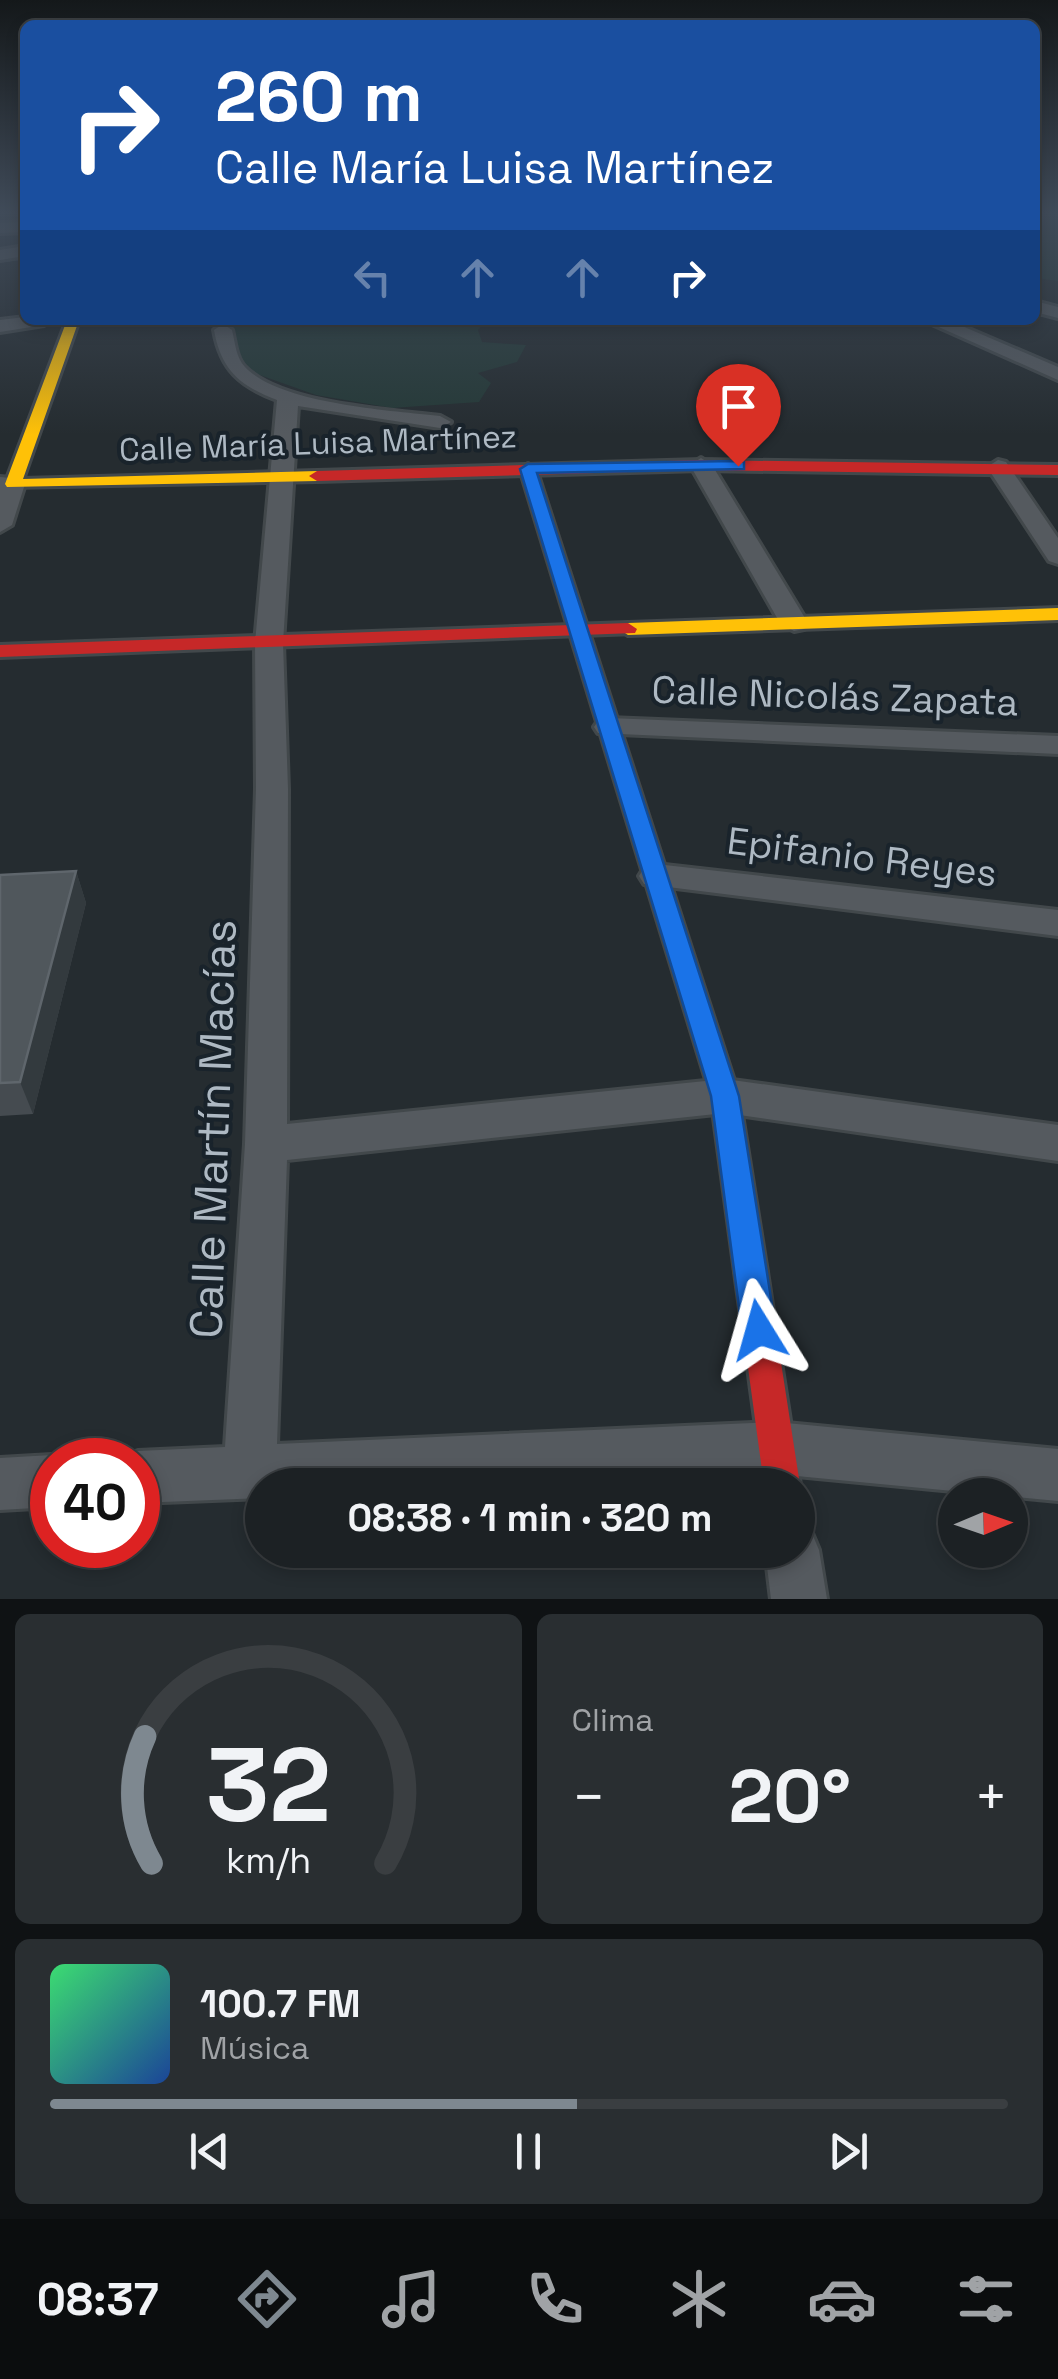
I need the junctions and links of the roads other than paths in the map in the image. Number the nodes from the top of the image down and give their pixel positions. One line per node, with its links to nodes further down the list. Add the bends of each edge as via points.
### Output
1 (71, 325): 12 (street)
2 (944, 325): 4 (street)
3 (223, 330): 5 (street, via 240,372)
4 (1058, 374)
5 (288, 395): 6 (street, via 320,406); 11 (street, Calle Martín Macías)
6 (440, 422)
7 (701, 466): 8 (street, Calle María Luisa Martínez); 9 (street, Calle María Luisa Martínez); 16 (street)
8 (998, 467): 10 (street, Calle María Luisa Martínez); 14 (street)
9 (528, 469): 11 (street, Calle María Luisa Martínez); 17 (street)
10 (1058, 470)
11 (283, 476): 12 (street, Calle María Luisa Martínez); 18 (street, Calle Martín Macías)
12 (6, 484): 13 (street)
13 (0, 525)
14 (1058, 556)
15 (1058, 614): 16 (street)
16 (794, 622): 17 (street)
17 (580, 630): 18 (street); 20 (street)
18 (269, 643): 19 (street); 26 (street, Calle Martín Macías)
19 (0, 651)
20 (609, 727): 21 (street, Calle Nicolás Zapata); 22 (street)
21 (1058, 745)
22 (656, 876): 23 (street, Epifanio Reyes); 24 (street)
23 (1058, 922)
24 (725, 1096): 25 (street); 26 (street); 27 (street)
25 (1058, 1142)
26 (266, 1144): 28 (street, Calle Martín Macías)
27 (779, 1466): 29 (street); 32 (street)
28 (250, 1468)
29 (603, 1468)
30 (245, 1472): 31 (street)
31 (160, 1476)
32 (1058, 1476)
33 (30, 1482): 34 (street)
34 (0, 1484)
35 (795, 1568): 36 (street)
36 (799, 1599)

